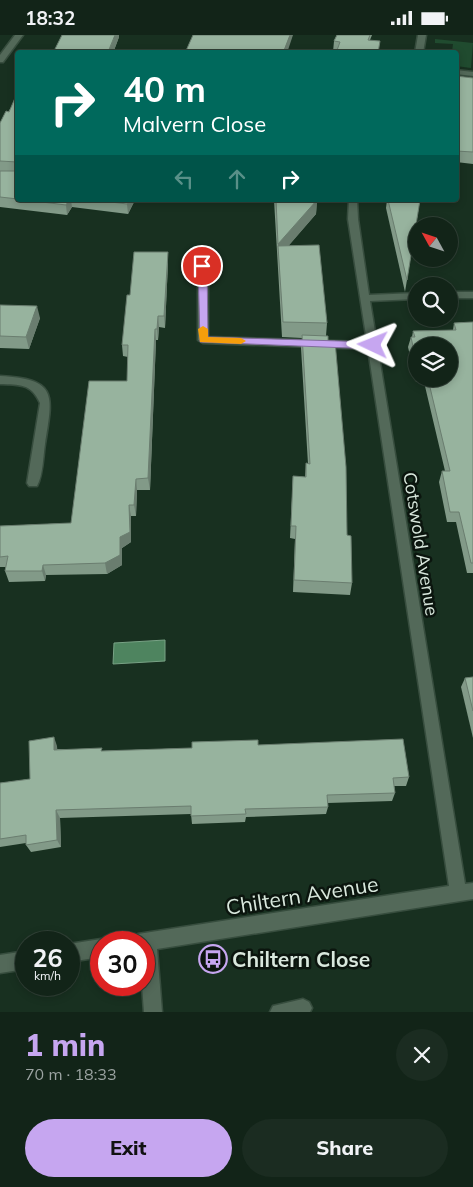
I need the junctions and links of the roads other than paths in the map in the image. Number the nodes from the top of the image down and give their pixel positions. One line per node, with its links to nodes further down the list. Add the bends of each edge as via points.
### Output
1 (19, 35): 4 (street)
2 (422, 35): 3 (street)
3 (420, 50)
4 (0, 60)
5 (459, 72): 6 (street)
6 (473, 74)
7 (354, 202): 12 (street, Cotswold Avenue)
8 (202, 266): 13 (street, via 203,340)
9 (458, 295): 10 (street)
10 (473, 295)
11 (408, 296): 12 (street)
12 (365, 298): 13 (street, Cotswold Avenue)
13 (373, 345): 16 (street, Cotswold Avenue)
14 (0, 380): 15 (street, via 35,386 46,403)
15 (33, 483)
16 (465, 892): 17 (street, Chiltern Avenue)
17 (155, 940)
18 (15, 962): 19 (street)
19 (0, 964)
20 (151, 996): 22 (street)
21 (303, 1008): 23 (street)
22 (153, 1012)
23 (279, 1012)

